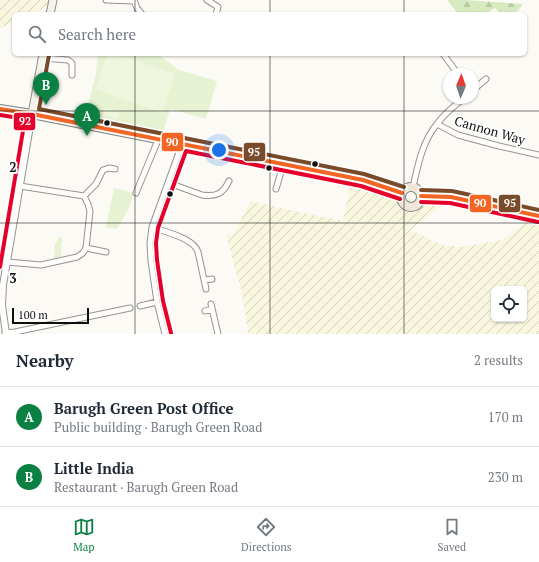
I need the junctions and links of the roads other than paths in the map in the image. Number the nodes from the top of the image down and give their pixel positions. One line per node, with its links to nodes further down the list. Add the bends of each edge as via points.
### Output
1 (53, 0): 5 (main road)
2 (106, 0): 4 (street)
3 (208, 0): 7 (street, via 218,7)
4 (134, 1): 6 (street)
5 (50, 12)
6 (140, 12)
7 (217, 12)
8 (43, 56): 11 (street, via 68,60 72,63); 16 (main road)
9 (444, 56): 10 (street)
10 (454, 68)
11 (72, 75)
12 (486, 79): 13 (street)
13 (479, 85)
14 (457, 104): 17 (street, Cannon Way)
15 (0, 109): 16 (main road)
16 (32, 114): 18 (main road); 25 (street)
17 (437, 124): 20 (street, Cannon Way, via 458,135); 27 (street, Cannon Way, via 422,152)
18 (158, 140): 19 (main road); 28 (street)
19 (182, 144): 21 (main road); 24 (street)
20 (539, 155)
21 (283, 165): 26 (street); 29 (main road, via 363,180)
22 (115, 169): 30 (street, via 103,170 96,184)
23 (230, 181): 24 (street, via 222,192 207,196)
24 (168, 182): 33 (street)
25 (20, 186): 30 (street); 36 (street)
26 (276, 188)
27 (413, 188): 29 (main road); 31 (main road, via 419,191)
28 (136, 193)
29 (402, 193): 31 (main road, via 402,201 408,207 418,205)
30 (84, 196): 34 (street, via 90,211)
31 (421, 196): 32 (main road, via 451,197)
32 (539, 216)
33 (152, 227): 38 (street, via 187,240 197,248); 40 (street, via 150,255)
34 (86, 248): 35 (street); 36 (street, via 77,257 41,265)
35 (106, 252)
36 (7, 262): 44 (street, via 2,305)
37 (212, 279): 38 (street)
38 (204, 280): 39 (street)
39 (206, 289)
40 (157, 302): 41 (street); 45 (street)
41 (140, 306)
42 (130, 308): 44 (street)
43 (205, 311): 46 (street, via 212,306)
44 (6, 333)
45 (165, 334)
46 (218, 334)

